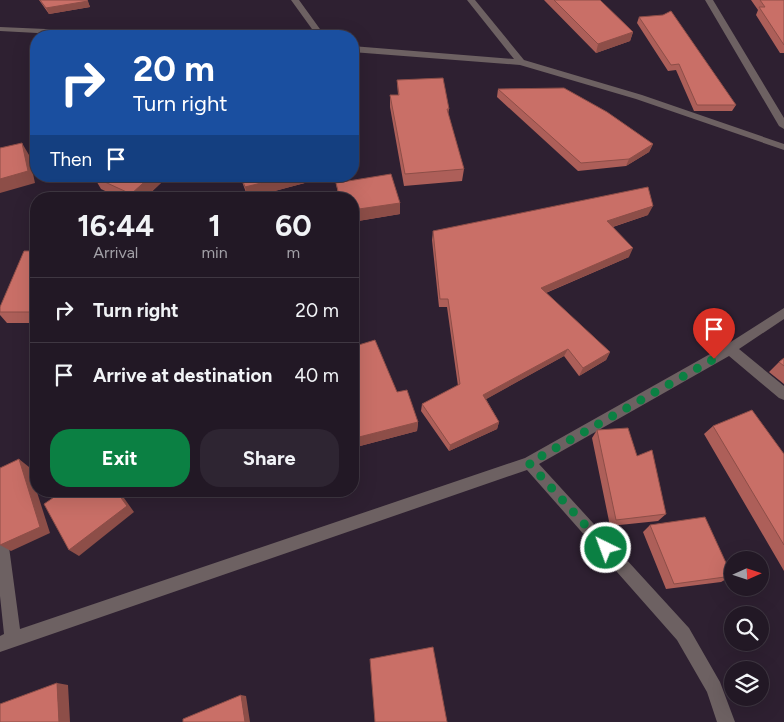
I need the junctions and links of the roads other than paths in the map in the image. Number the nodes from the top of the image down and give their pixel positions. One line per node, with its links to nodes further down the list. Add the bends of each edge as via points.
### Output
1 (295, 0): 5 (street)
2 (471, 0): 8 (street)
3 (709, 0): 9 (street)
4 (0, 29): 6 (street)
5 (317, 30)
6 (30, 31)
7 (359, 50): 8 (street)
8 (521, 62): 10 (street, via 638,97)
9 (784, 126)
10 (784, 147)
11 (784, 313): 12 (street)
12 (730, 350): 13 (street); 14 (street)
13 (784, 394)
14 (529, 463): 16 (street); 17 (street, via 683,634 714,688)
15 (0, 532): 16 (street)
16 (6, 642)
17 (726, 722)

